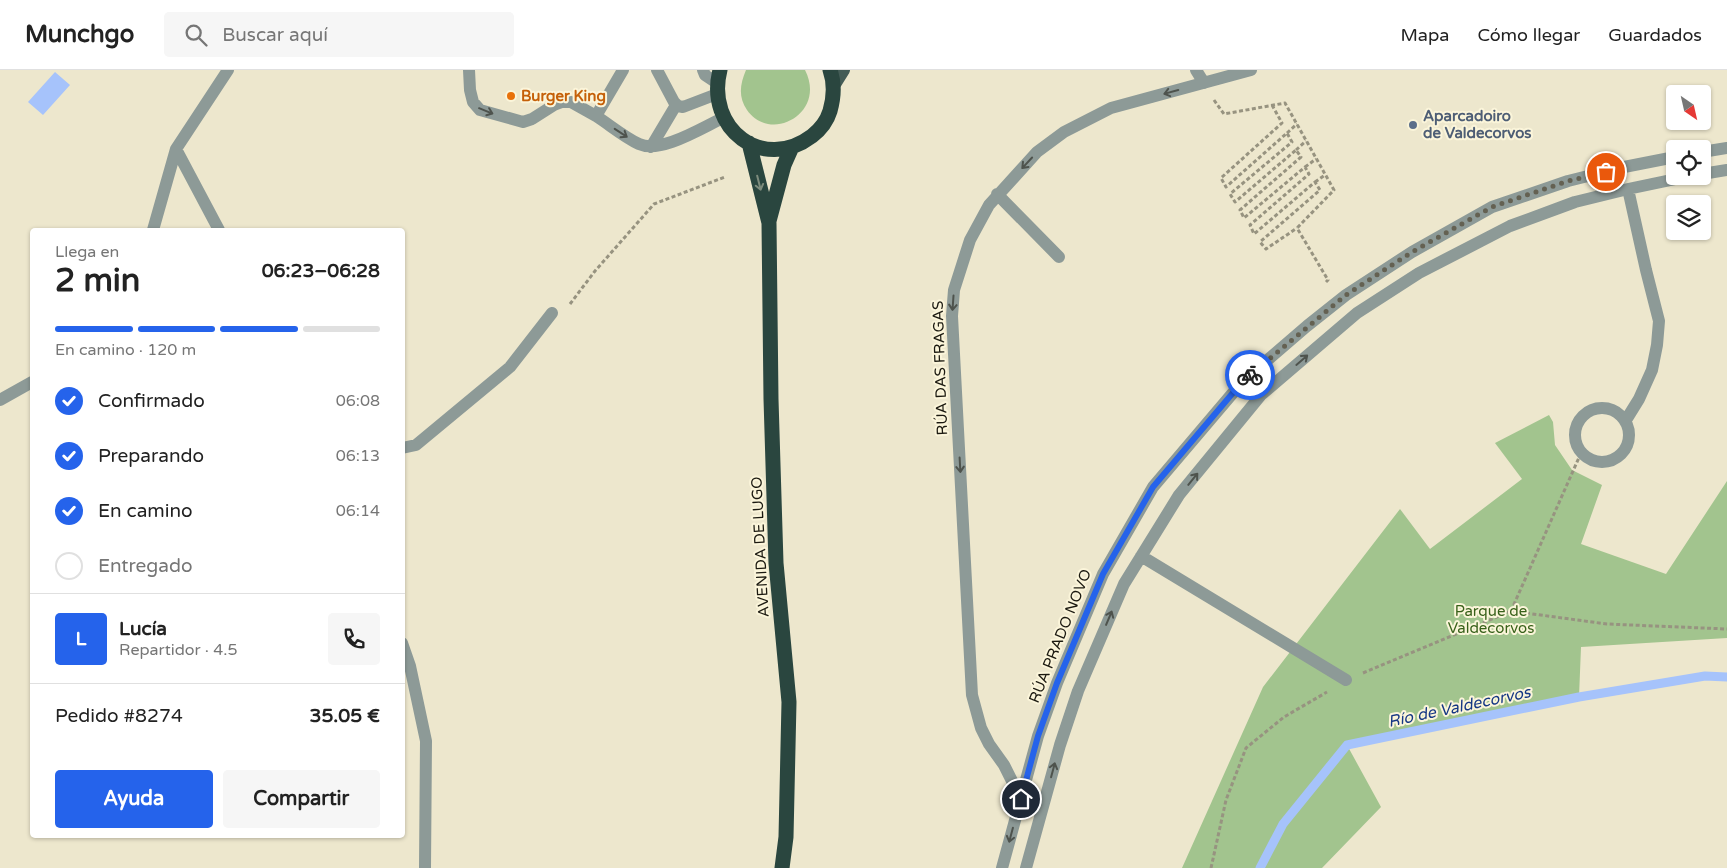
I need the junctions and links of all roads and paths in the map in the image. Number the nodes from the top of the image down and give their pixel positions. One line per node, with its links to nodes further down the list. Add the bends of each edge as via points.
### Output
1 (228, 70): 23 (street)
2 (469, 70): 15 (street, one-way to 15, via 473,102 480,110 523,122 554,105 571,102)
3 (623, 70): 15 (street)
4 (657, 70): 13 (street)
5 (703, 70): 10 (street)
6 (830, 70): 12 (highway)
7 (844, 70): 12 (main road)
8 (1196, 70): 11 (street)
9 (1251, 70): 11 (street, RÚA DAS FRAGAS)
10 (718, 83): 13 (street, via 683,107); 16 (highway)
11 (1204, 83): 14 (path, via 1224,114); 37 (street, RÚA DAS FRAGAS, one-way to 37, via 1112,108 1064,132 1036,152)
12 (834, 86): 22 (highway, via 828,117 819,131)
13 (676, 105): 21 (street)
14 (1272, 105): 17 (path, via 1285,103); 18 (path, via 1282,123 1221,178 1226,186)
15 (596, 116): 21 (street, one-way to 21, via 640,145)
16 (723, 118): 20 (highway, via 738,136); 21 (street, via 671,142)
17 (1297, 124): 18 (path); 19 (path)
18 (1287, 133): 25 (path, via 1292,142 1230,194 1235,202)
19 (1306, 142): 25 (path); 27 (path)
20 (749, 143): 22 (highway, via 770,149); 38 (highway, AVENIDA DE LUGO, one-way to 38)
21 (651, 147)
22 (792, 147): 38 (highway, AVENIDA DE LUGO)
23 (176, 148): 39 (street); 40 (street)
24 (1727, 148): 26 (street)
25 (1296, 150): 29 (path, via 1300,157 1240,210 1244,218)
26 (1711, 151)
27 (1316, 159): 29 (path); 32 (path)
28 (1666, 159): 55 (street, RÚA PRADO NOVO, via 1568,181 1492,207 1412,252 1346,295 1243,381 1153,487 1103,574 1054,692)
29 (1305, 167): 35 (path, via 1309,174 1250,226 1254,234)
30 (1727, 170): 31 (street)
31 (1711, 173)
32 (1325, 174): 35 (path); 41 (path, via 1334,190)
33 (725, 177): 44 (path, via 654,204 595,271 564,313)
34 (1666, 181): 36 (street)
35 (1315, 182): 41 (path, via 1320,190 1260,242 1266,249)
36 (1628, 189): 47 (street, via 1659,321 1652,370); 50 (street, one-way to 36, via 1179,495 1261,395 1357,313 1419,273 1510,226 1575,202)
37 (997, 194): 42 (street); 55 (street, RÚA DAS FRAGAS, one-way to 55, via 970,240 954,290 952,316 972,695 981,728)
38 (769, 223): 57 (highway, AVENIDA DE LUGO, via 776,563 788,702 786,837)
39 (154, 228)
40 (218, 228)
41 (1297, 228): 43 (path, via 1328,280)
42 (1059, 258)
43 (1321, 286)
44 (552, 313): 48 (street, via 510,367 416,445)
45 (30, 383): 46 (street)
46 (0, 400)
47 (1626, 420): 49 (street, via 1630,435 1620,457 1606,463 1591,462); 49 (street, via 1611,409 1600,408 1584,414 1578,421 1575,434)
48 (405, 447)
49 (1581, 454): 51 (path)
50 (1141, 556): 54 (street); 59 (street, one-way to 50, via 1078,691 1124,584)
51 (1511, 611): 52 (path, via 1607,624); 54 (path)
52 (1727, 629)
53 (405, 652): 56 (street, via 426,741)
54 (1346, 680): 60 (path, via 1284,716 1246,748 1226,800)
55 (1021, 799): 58 (street, RÚA PRADO NOVO, one-way to 58)
56 (425, 868)
57 (782, 868)
58 (1002, 868)
59 (1026, 868)
60 (1211, 868)

